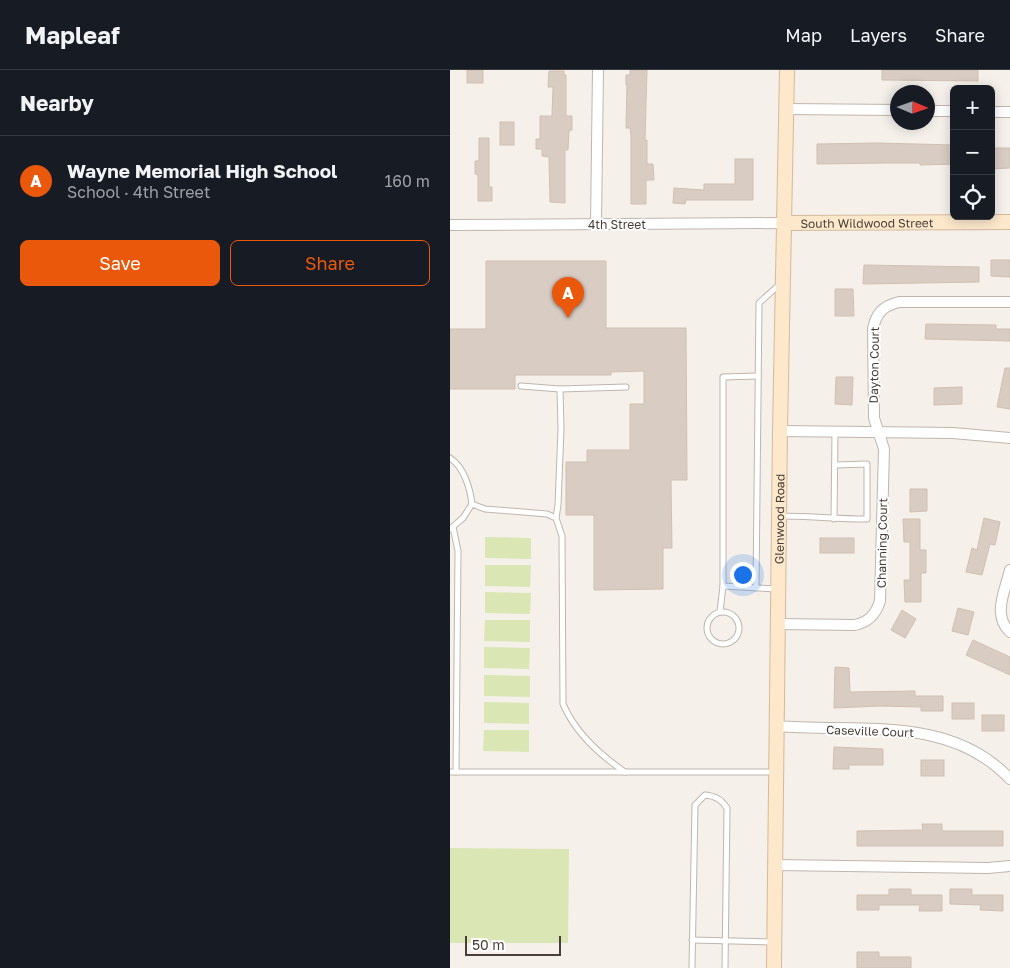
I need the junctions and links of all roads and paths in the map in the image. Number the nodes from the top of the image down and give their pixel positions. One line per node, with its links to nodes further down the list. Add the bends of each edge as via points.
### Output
1 (598, 70): 11 (street)
2 (787, 70): 3 (street, Glenwood Road)
3 (786, 109): 4 (street); 10 (street, Glenwood Road)
4 (890, 110)
5 (935, 111): 6 (street)
6 (950, 111)
7 (995, 112): 8 (street)
8 (1010, 112)
9 (1010, 222): 10 (street, South Wildwood Street)
10 (783, 223): 11 (street, 4th Street); 13 (street, Glenwood Road)
11 (596, 224): 12 (street, 4th Street)
12 (450, 225)
13 (783, 282): 15 (lane, via 759,303); 19 (street, Glenwood Road)
14 (1010, 302): 21 (street, Dayton Court, via 899,302 882,309 875,318 873,329 874,418)
15 (758, 376): 31 (lane, via 723,376); 32 (lane)
16 (520, 386): 18 (lane)
17 (626, 387): 18 (lane)
18 (560, 389): 27 (lane)
19 (780, 431): 20 (street); 26 (street, Glenwood Road)
20 (835, 431): 21 (street); 24 (lane)
21 (878, 431): 22 (street); 35 (street, Channing Court, via 884,449 882,588 877,610 867,621 855,625)
22 (1010, 438)
23 (450, 458): 25 (lane, via 470,488)
24 (835, 465): 28 (lane); 28 (lane, via 867,464 867,519)
25 (472, 504): 27 (lane, via 486,509 547,514); 29 (lane)
26 (779, 516): 28 (lane); 33 (street, Glenwood Road)
27 (556, 518): 39 (lane, via 562,536 563,704 569,718 589,742)
28 (834, 519)
29 (451, 528): 38 (lane, via 458,551)
30 (1010, 570): 36 (street, via 1000,617)
31 (723, 586): 32 (lane); 34 (lane)
32 (756, 588): 33 (lane)
33 (778, 589): 35 (street, Glenwood Road)
34 (720, 612): 34 (lane, via 731,613 739,626 734,640 725,644 714,642 706,628 710,617)
35 (778, 624): 37 (street, Glenwood Road)
36 (1010, 632)
37 (777, 726): 40 (street, Glenwood Road); 41 (street, Caseville Court, via 920,732 972,749)
38 (453, 772): 39 (lane)
39 (625, 772): 40 (lane)
40 (776, 772): 42 (street, Glenwood Road)
41 (1010, 779)
42 (775, 865): 43 (street); 46 (street, Glenwood Road)
43 (1010, 866)
44 (692, 940): 45 (lane); 45 (lane, via 695,805 705,795 714,796 727,808); 47 (lane)
45 (725, 942): 46 (lane); 48 (lane)
46 (774, 942): 49 (street, Glenwood Road)
47 (692, 968)
48 (725, 968)
49 (774, 968)

